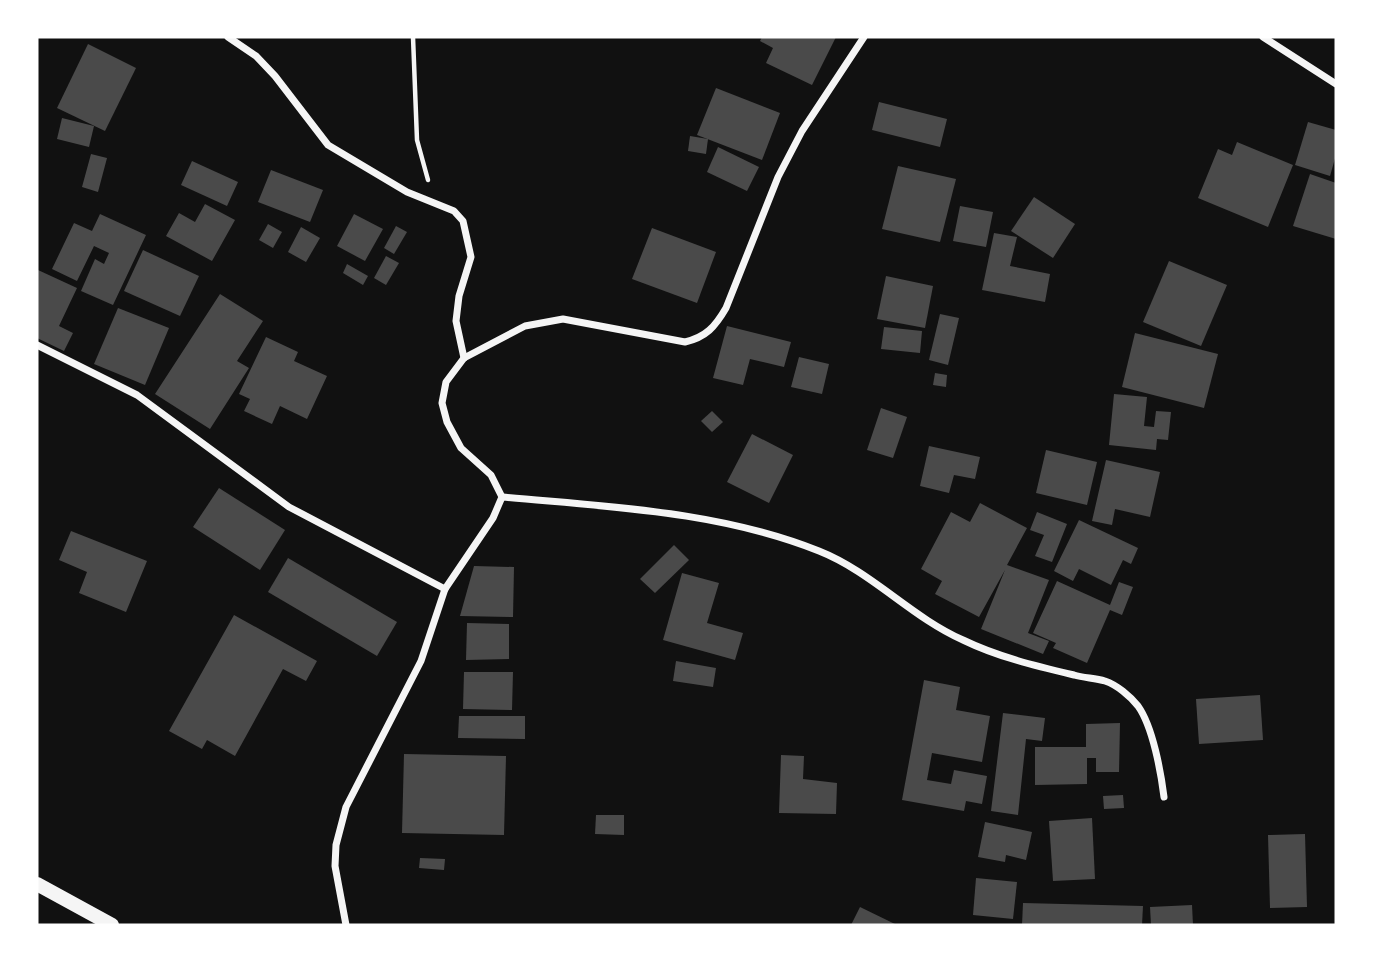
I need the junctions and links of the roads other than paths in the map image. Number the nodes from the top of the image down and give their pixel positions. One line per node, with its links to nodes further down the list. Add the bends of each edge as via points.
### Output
1 (228, 37): 6 (street, via 275,76 328,145 407,192 454,211 467,230 471,257 456,321)
2 (864, 37): 6 (street, via 802,131 778,177 716,326 700,338 684,342 564,319 524,326)
3 (1263, 37): 4 (street)
4 (1336, 84)
5 (37, 345): 8 (street, via 137,395 289,507)
6 (464, 358): 7 (street, via 446,382 442,403 447,422 461,448 491,475)
7 (502, 497): 8 (street, via 493,519); 9 (street, via 658,512 746,526 821,552 871,579 959,639 1024,663 1105,681 1120,689 1139,707 1161,772)
8 (445, 589): 12 (street, via 421,662 346,807 335,866)
9 (1164, 797)
10 (37, 884): 11 (main road)
11 (112, 925)
12 (346, 925)

